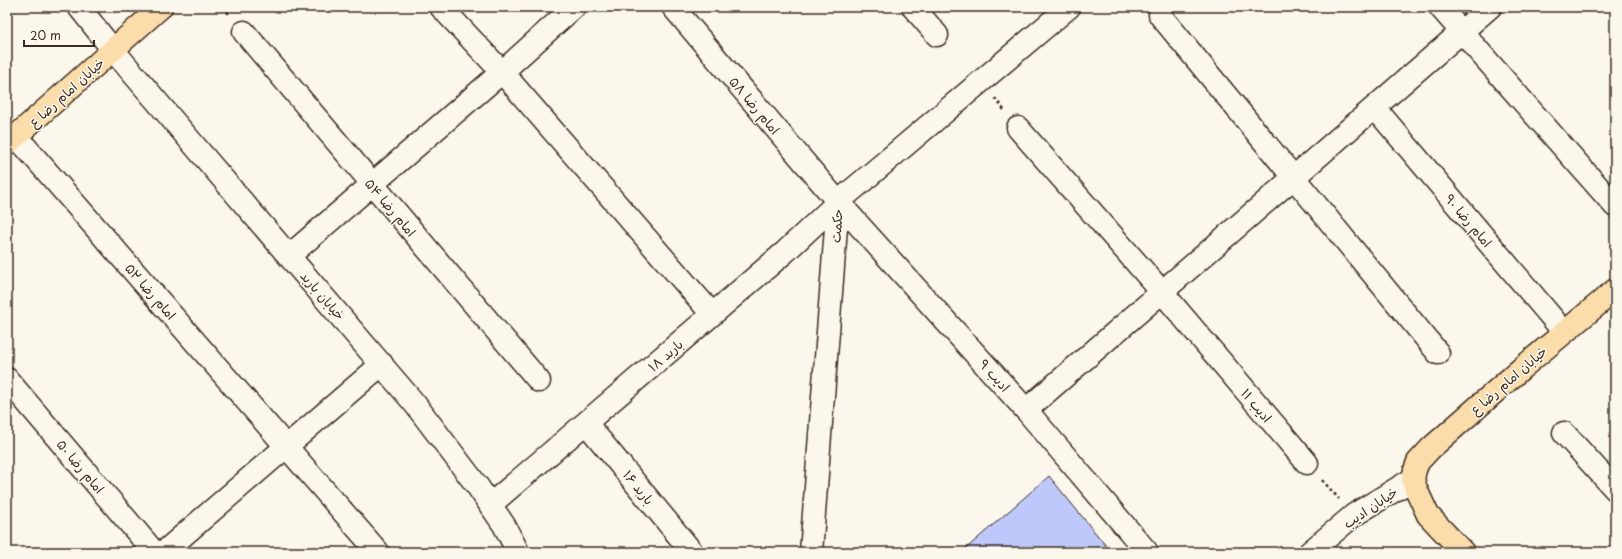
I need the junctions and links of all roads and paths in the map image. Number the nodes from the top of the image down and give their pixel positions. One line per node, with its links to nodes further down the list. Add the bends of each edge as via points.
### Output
1 (79, 7): 14 (street, خیابان باربد)
2 (161, 7): 14 (main road, خیابان امام رضا ع)
3 (441, 7): 15 (street)
4 (574, 7): 15 (street)
5 (673, 7): 22 (street, امام رضا ۵۸)
6 (913, 7): 13 (street)
7 (1069, 7): 16 (street, حکمت)
8 (1440, 7): 12 (street)
9 (1490, 7): 12 (street)
10 (1160, 15): 20 (street)
11 (244, 32): 21 (street, امام رضا ۵۴)
12 (1462, 32): 17 (street); 23 (street)
13 (937, 36)
14 (113, 50): 19 (main road, خیابان امام رضا ع); 24 (street, خیابان باربد)
15 (502, 72): 21 (street); 27 (street)
16 (983, 81): 18 (path); 22 (street, حکمت)
17 (1375, 108): 20 (street); 28 (street, امام رضا ۹۰)
18 (1018, 128): 26 (street, ادیب ۱۱)
19 (12, 140): 36 (street, امام رضا ۵۲)
20 (1293, 178): 26 (street); 29 (street)
21 (372, 184): 24 (street); 32 (street, امام رضا ۵۴)
22 (838, 202): 27 (street, باربد ۱۸, via 785,252); 33 (street, ادیب ۹); 47 (street, حکمت)
23 (1615, 206)
24 (289, 256): 30 (street, خیابان باربد)
25 (1615, 290): 28 (main road, خیابان امام رضا ع)
26 (1162, 292): 33 (street); 37 (street, ادیب ۱۱)
27 (712, 314): 34 (street, باربد ۱۸)
28 (1564, 332): 38 (main road, خیابان امام رضا ع, via 1430,448 1418,462)
29 (1438, 353)
30 (382, 364): 36 (street); 40 (street, خیابان باربد)
31 (7, 379): 42 (street, امام رضا ۵۰)
32 (539, 381)
33 (1026, 410): 48 (street, ادیب ۹)
34 (586, 423): 40 (street, باربد ۱۸); 46 (street, باربد ۱۶)
35 (1564, 434): 39 (street)
36 (286, 446): 43 (street); 44 (street, امام رضا ۵۲)
37 (1307, 464): 41 (path)
38 (1414, 479): 41 (street, خیابان ادیب); 50 (main road, via 1428,515)
39 (1615, 490)
40 (490, 505): 45 (street, خیابان باربد)
41 (1354, 515): 49 (street, خیابان ادیب)
42 (154, 552)
43 (164, 552)
44 (378, 552)
45 (518, 552)
46 (692, 552)
47 (811, 552)
48 (1147, 552)
49 (1310, 552)
50 (1463, 552)

